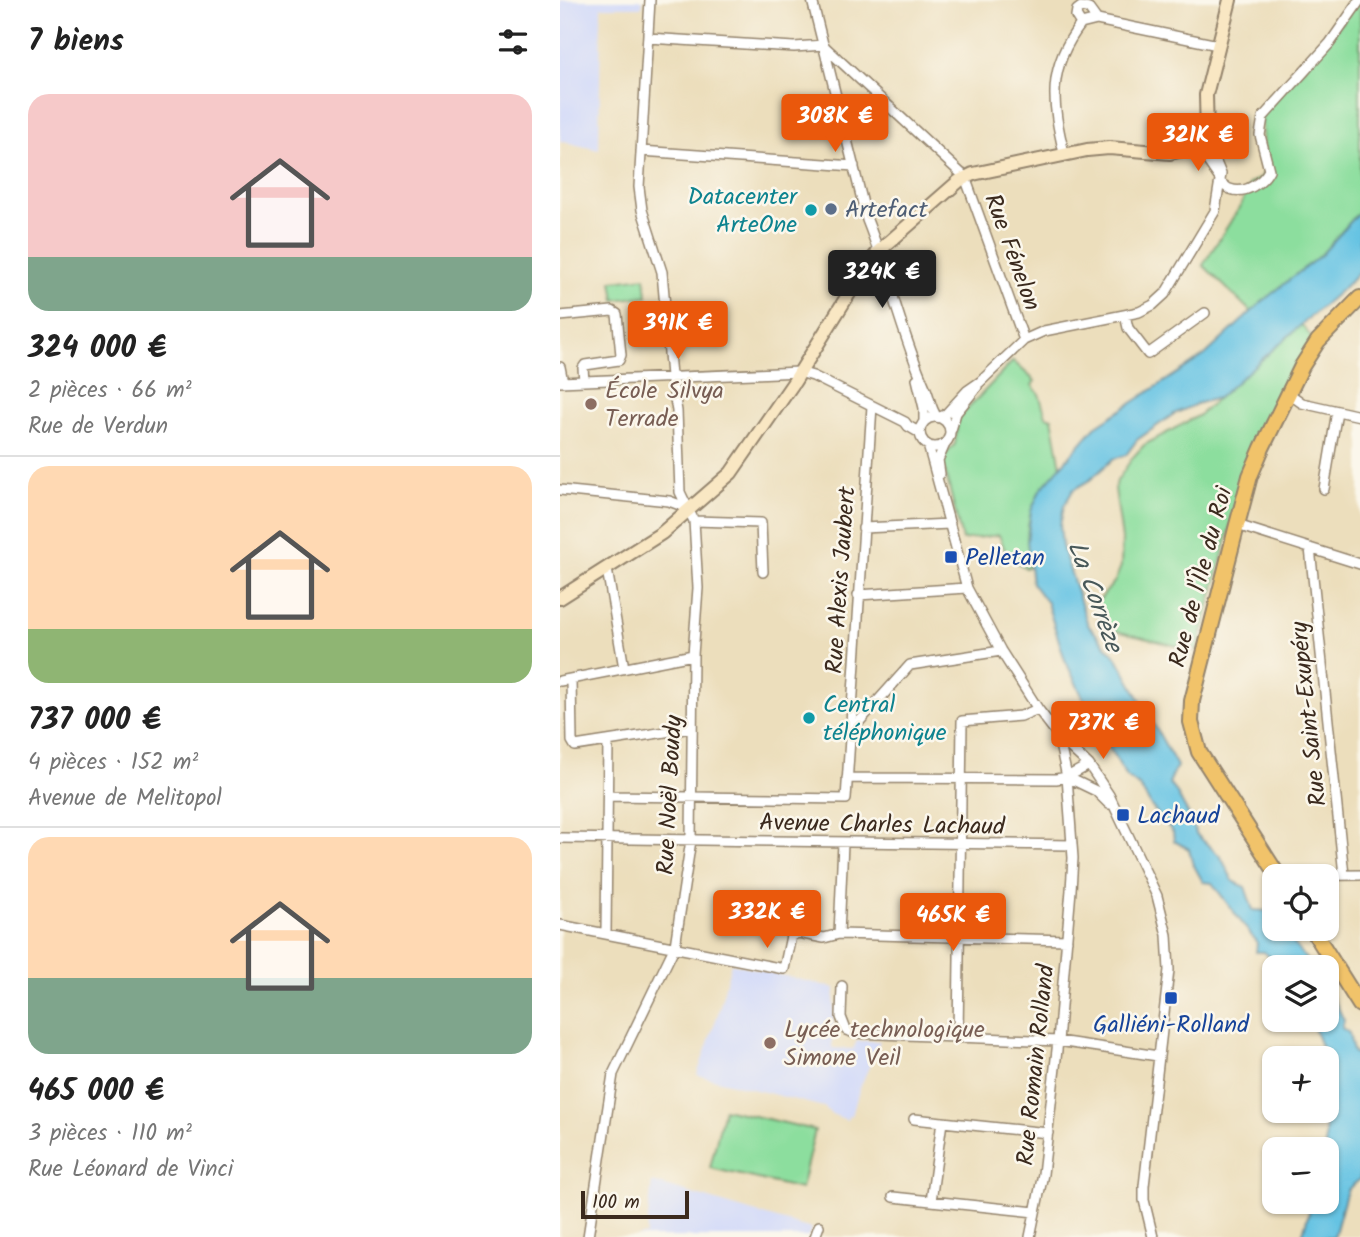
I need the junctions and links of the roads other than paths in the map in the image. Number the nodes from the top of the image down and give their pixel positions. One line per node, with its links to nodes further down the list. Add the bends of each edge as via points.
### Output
1 (650, 0): 8 (street, Rue Noël Boudy)
2 (812, 0): 9 (street)
3 (1230, 0): 10 (street)
4 (1360, 0): 16 (street, via 1330,43 1263,117 1260,135 1269,170 1265,177 1241,189 1230,189)
5 (1075, 5): 6 (street, via 1089,9); 7 (street)
6 (1097, 20): 7 (street); 10 (street)
7 (1081, 24): 13 (street, via 1063,54 1054,89)
8 (648, 38): 9 (street); 12 (street, Rue Noël Boudy)
9 (824, 45): 14 (street); 15 (street)
10 (1218, 45): 11 (street)
11 (1198, 139): 13 (street, via 1164,151 1109,148); 16 (street)
12 (641, 151): 14 (street); 26 (street, Rue Noël Boudy, via 639,187 662,272)
13 (1064, 153): 15 (street)
14 (854, 166): 17 (street)
15 (965, 177): 17 (street); 22 (street, Rue Fénelon)
16 (1220, 181): 20 (street, via 1215,211 1171,287 1153,305)
17 (879, 251): 23 (street); 25 (street)
18 (1360, 298): 30 (main road, Rue de l'Île du Roi, via 1318,341)
19 (1205, 313): 20 (street, via 1148,355 1128,328)
20 (1125, 315): 22 (street, via 1056,328)
21 (560, 316): 27 (street, via 617,314 619,360 585,365)
22 (1024, 340): 29 (street)
23 (913, 360): 34 (street); 35 (street, via 924,408)
24 (560, 367): 28 (street)
25 (799, 372): 26 (street); 31 (street); 42 (street, via 742,460)
26 (671, 376): 27 (street); 42 (street, Rue Noël Boudy, via 680,492)
27 (584, 381): 28 (street)
28 (562, 382)
29 (980, 382): 34 (street); 36 (street, via 956,413)
30 (1286, 398): 32 (street); 45 (main road, Rue de l'Île du Roi, via 1250,476)
31 (872, 406): 35 (street); 46 (street, Rue Alexis Jaubert)
32 (1337, 411): 33 (street); 39 (street)
33 (1360, 416)
34 (938, 417): 35 (street); 36 (street)
35 (922, 426): 38 (street, via 922,439)
36 (950, 431): 37 (street)
37 (947, 442): 38 (street); 41 (street, Rue Romain Rolland, via 938,460)
38 (928, 445): 41 (street, Rue Romain Rolland)
39 (1324, 489)
40 (560, 490): 42 (street, via 669,501)
41 (945, 507): 44 (street, Rue Romain Rolland)
42 (688, 508): 43 (street, Rue Noël Boudy); 49 (street, via 662,533)
43 (694, 521): 50 (street, via 761,523); 55 (street, Rue Noël Boudy, via 698,588)
44 (950, 524): 46 (street); 51 (street, Rue Romain Rolland)
45 (1237, 525): 47 (street); 77 (main road, Rue de l'Île du Roi, via 1193,694 1191,722 1203,760)
46 (863, 528): 52 (street, Rue Alexis Jaubert)
47 (1310, 548): 48 (street); 79 (street, Rue Saint-Exupéry)
48 (1360, 564)
49 (607, 569): 53 (street); 56 (street)
50 (763, 572)
51 (967, 588): 52 (street); 54 (street, Rue Romain Rolland)
52 (858, 596): 61 (street, Rue Alexis Jaubert)
53 (560, 598)
54 (1001, 651): 59 (street, Rue Romain Rolland); 61 (street, via 909,665)
55 (693, 654): 56 (street); 60 (street, Rue Noël Boudy)
56 (624, 668): 57 (street)
57 (571, 679): 58 (street); 63 (street, via 572,741 575,746)
58 (560, 681)
59 (1038, 709): 62 (street, Rue Romain Rolland); 67 (street, via 1020,716 962,721)
60 (691, 727): 63 (street); 69 (street, Rue Noël Boudy)
61 (849, 733): 66 (street, Rue Alexis Jaubert)
62 (1058, 736): 64 (street); 65 (street, Rue Romain Rolland)
63 (608, 741): 68 (street)
64 (1089, 765): 65 (street); 70 (street)
65 (1067, 777): 67 (street); 70 (street, via 1096,791); 76 (street, Rue Romain Rolland)
66 (847, 778): 67 (street); 69 (street, Rue Alexis Jaubert, via 846,799)
67 (962, 780): 75 (street)
68 (608, 796): 69 (street); 72 (street)
69 (691, 796): 73 (street, Rue Noël Boudy)
70 (1115, 810): 92 (street, via 1157,897 1167,935 1169,970)
71 (560, 838): 72 (street, Avenue Charles Lachaud)
72 (607, 839): 73 (street, Avenue Charles Lachaud); 82 (street)
73 (691, 840): 74 (street, Avenue Charles Lachaud); 87 (street, Rue Noël Boudy)
74 (843, 843): 75 (street, Avenue Charles Lachaud); 83 (street)
75 (960, 845): 76 (street, Avenue Charles Lachaud); 84 (street)
76 (1072, 845): 85 (street, Rue Romain Rolland)
77 (1271, 864)
78 (1339, 875): 79 (street)
79 (1344, 875): 80 (street)
80 (1360, 875)
81 (560, 925): 82 (street)
82 (606, 933): 87 (street)
83 (839, 934): 84 (street); 87 (street, via 824,939 798,933 791,936 784,969)
84 (959, 938): 85 (street); 90 (street)
85 (1067, 940): 91 (street, Rue Romain Rolland)
86 (1320, 941): 89 (main road)
87 (676, 946): 100 (street, Rue Noël Boudy, via 612,1074)
88 (842, 986): 90 (street, via 841,1017 846,1030)
89 (1360, 1004)
90 (958, 1038): 91 (street)
91 (1058, 1041): 92 (street); 95 (street, Rue Romain Rolland)
92 (1158, 1056): 103 (street, via 1144,1200)
93 (914, 1119): 94 (street)
94 (942, 1122): 95 (street); 97 (street)
95 (1048, 1133): 98 (street, Rue Romain Rolland)
96 (893, 1197): 97 (street)
97 (931, 1201): 98 (street)
98 (1035, 1212): 102 (street, Rue Romain Rolland)
99 (819, 1226): 101 (street)
100 (588, 1237)
101 (815, 1237)
102 (1030, 1237)
103 (1153, 1237)

